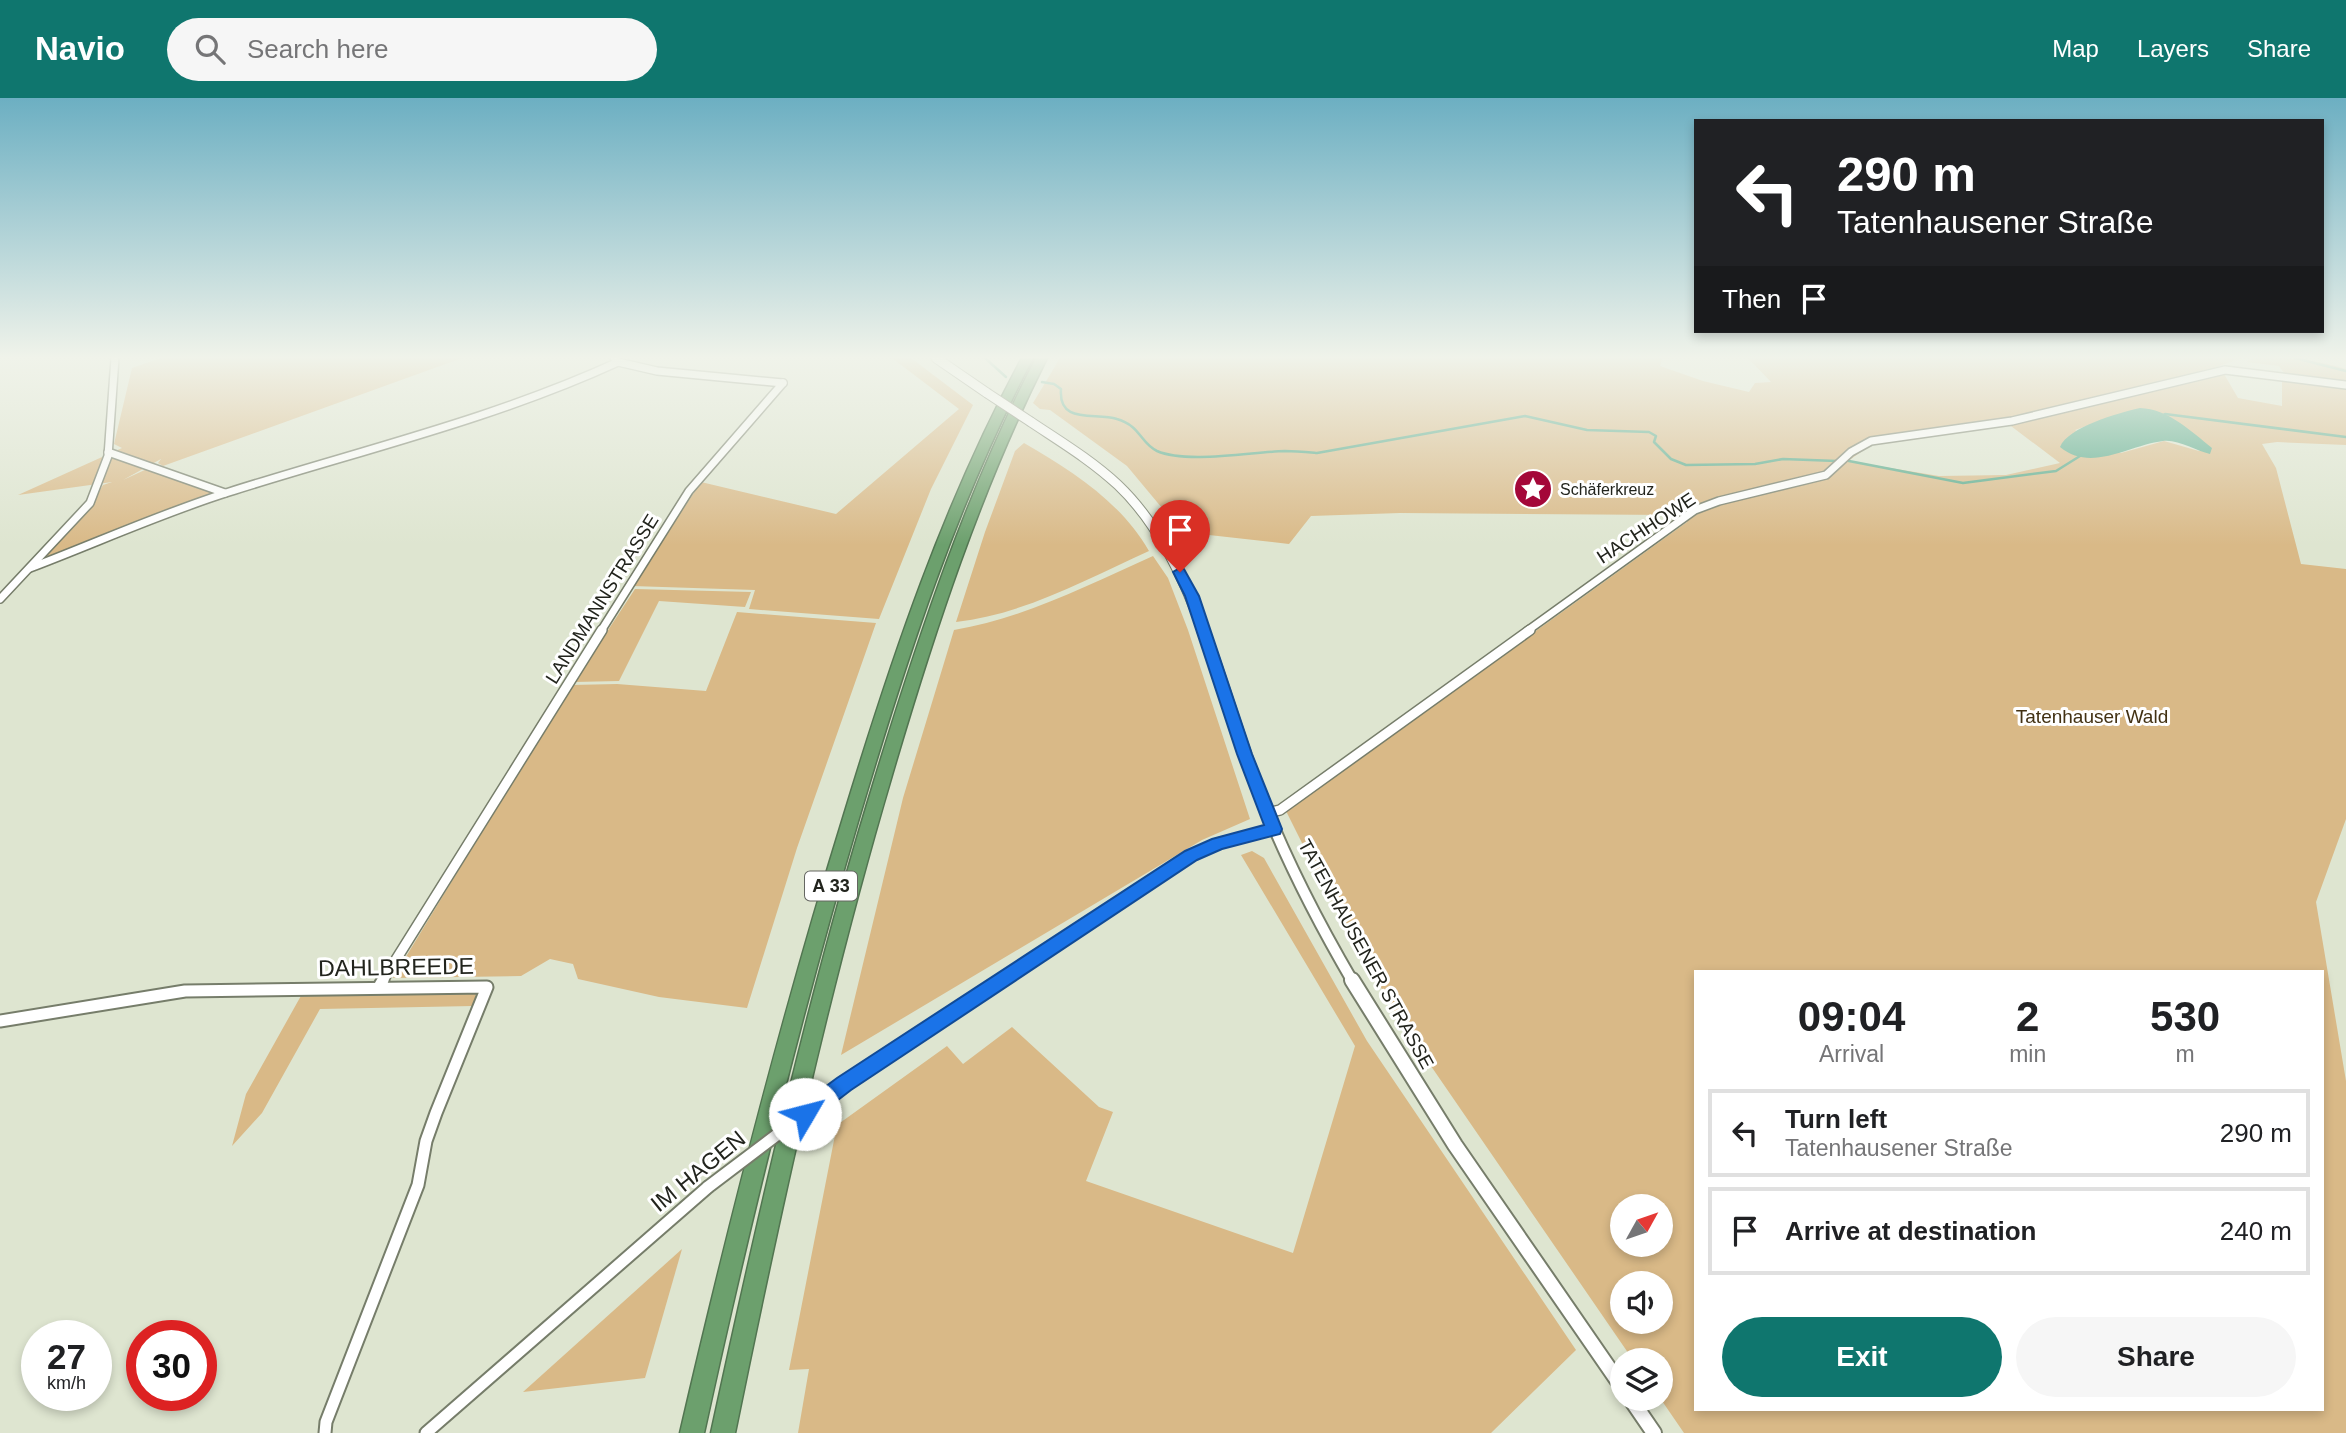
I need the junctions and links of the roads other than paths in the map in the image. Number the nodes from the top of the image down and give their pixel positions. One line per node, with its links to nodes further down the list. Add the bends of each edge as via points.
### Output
1 (110, 420): 8 (street)
2 (459, 420): 9 (street, LANDMANNSTRASSE)
3 (751, 420): 14 (street, LANDMANNSTRASSE, via 690,491)
4 (996, 420): 20 (highway, A 33, via 980,451 883,716 799,998)
5 (1012, 420): 21 (highway, A 33, via 956,553 863,839 821,997)
6 (1028, 420): 12 (street, TATENHAUSENER STRASSE, bridge, via 1114,483 1141,510 1167,549 1192,596)
7 (2015, 420): 12 (street, HACHHOWE, via 1871,441 1826,475 1695,510 1280,810)
8 (108, 452): 9 (street); 10 (street, via 90,503)
9 (225, 493): 10 (street, LANDMANNSTRASSE)
10 (30, 568): 11 (street)
11 (0, 599)
12 (1267, 813): 13 (street, TATENHAUSENER STRASSE)
13 (1274, 829): 16 (street, TATENHAUSENER STRASSE, via 1303,893 1404,1069); 19 (street, IM HAGEN, bridge, via 1191,855 844,1084 708,1187)
14 (379, 987): 15 (street, DAHLBREEDE, via 185,991); 18 (street, DAHLBREEDE, via 487,987 436,1113 418,1185)
15 (0, 1021)
16 (1610, 1369)
17 (1639, 1411): 22 (street)
18 (325, 1433)
19 (426, 1433)
20 (692, 1433)
21 (723, 1433)
22 (1654, 1433)

